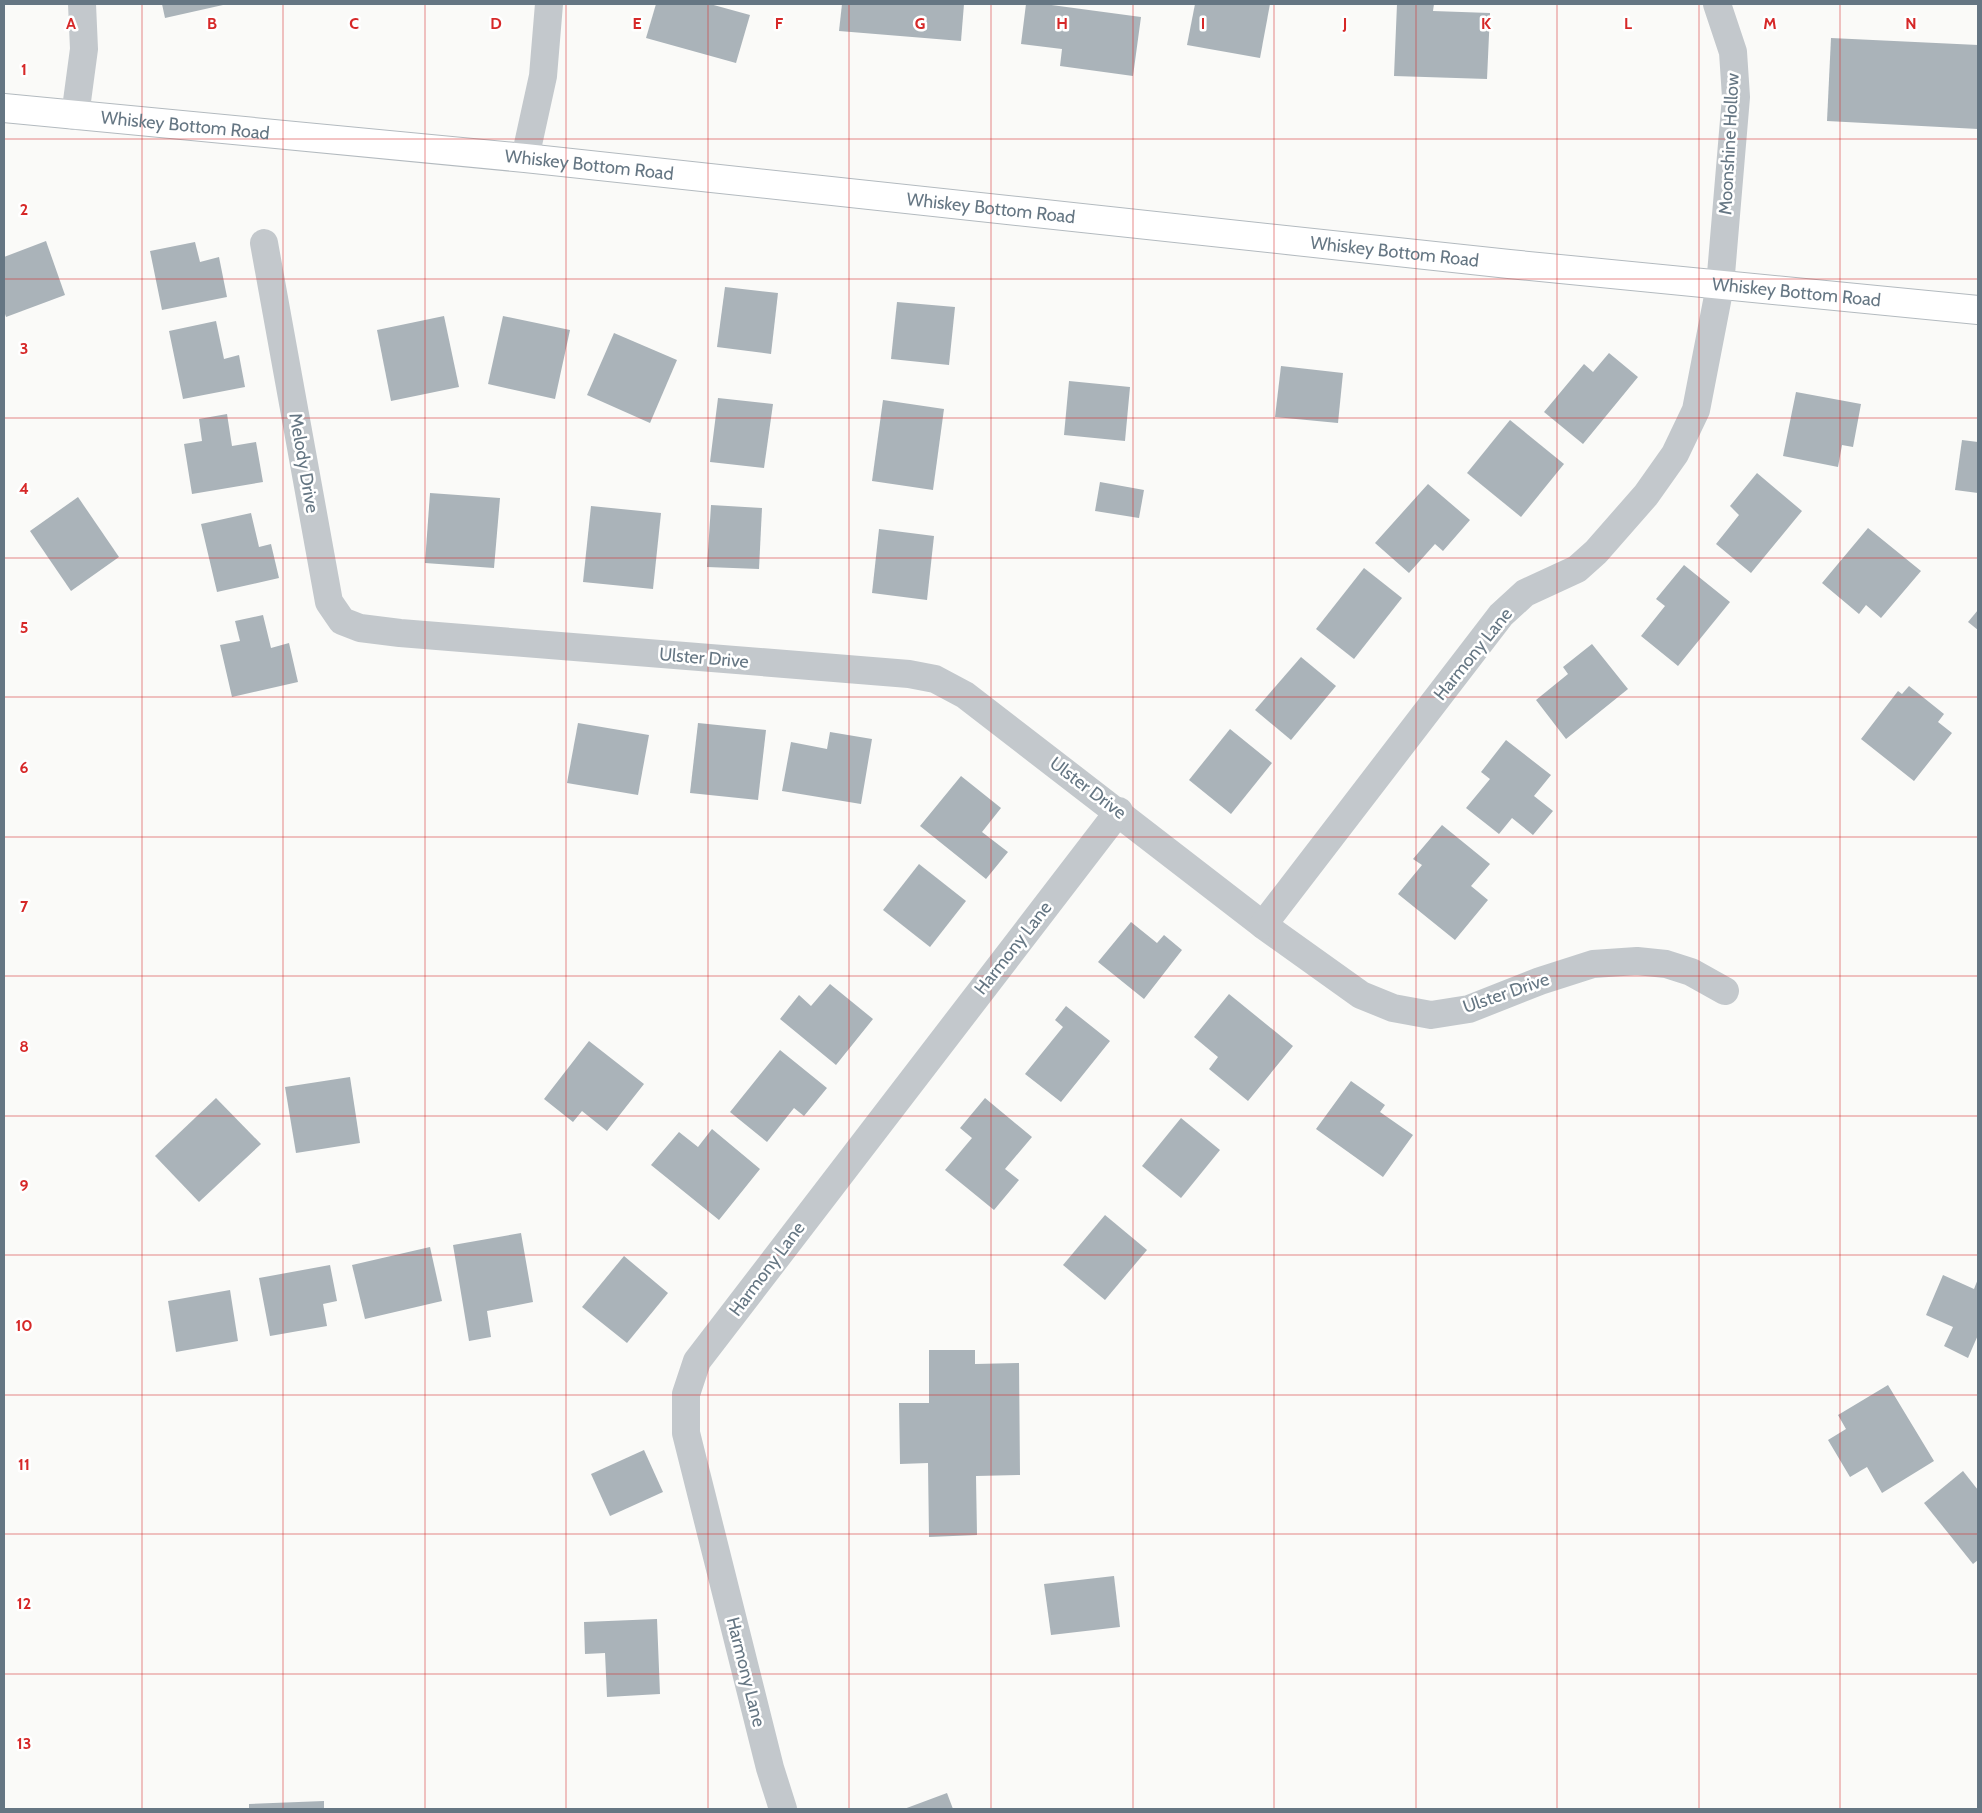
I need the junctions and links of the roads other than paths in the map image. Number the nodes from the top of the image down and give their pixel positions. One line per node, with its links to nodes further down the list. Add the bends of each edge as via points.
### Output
1 (82, 4): 5 (street, via 84,49)
2 (549, 4): 6 (street, via 543,76)
3 (1717, 4): 8 (street, Moonshine Hollow, via 1733,52 1736,96)
4 (4, 108): 5 (street, Whiskey Bottom Road)
5 (75, 116): 6 (street, Whiskey Bottom Road)
6 (525, 158): 8 (street, Whiskey Bottom Road)
7 (264, 243): 10 (street, Melody Drive, via 329,602 342,621 360,628)
8 (1720, 286): 9 (street, Whiskey Bottom Road); 12 (street, Harmony Lane, via 1696,410 1675,454 1646,495 1596,552 1576,569 1526,593 1501,615)
9 (1978, 310)
10 (400, 633): 11 (street, Ulster Drive, via 909,674 935,679 965,695)
11 (1119, 811): 12 (street, Ulster Drive); 14 (street, Harmony Lane, via 697,1361 686,1394 686,1433)
12 (1263, 925): 13 (street, Ulster Drive, via 1361,995 1394,1008 1431,1015 1469,1009 1593,964 1637,960 1691,972)
13 (1725, 991)
14 (783, 1809)

